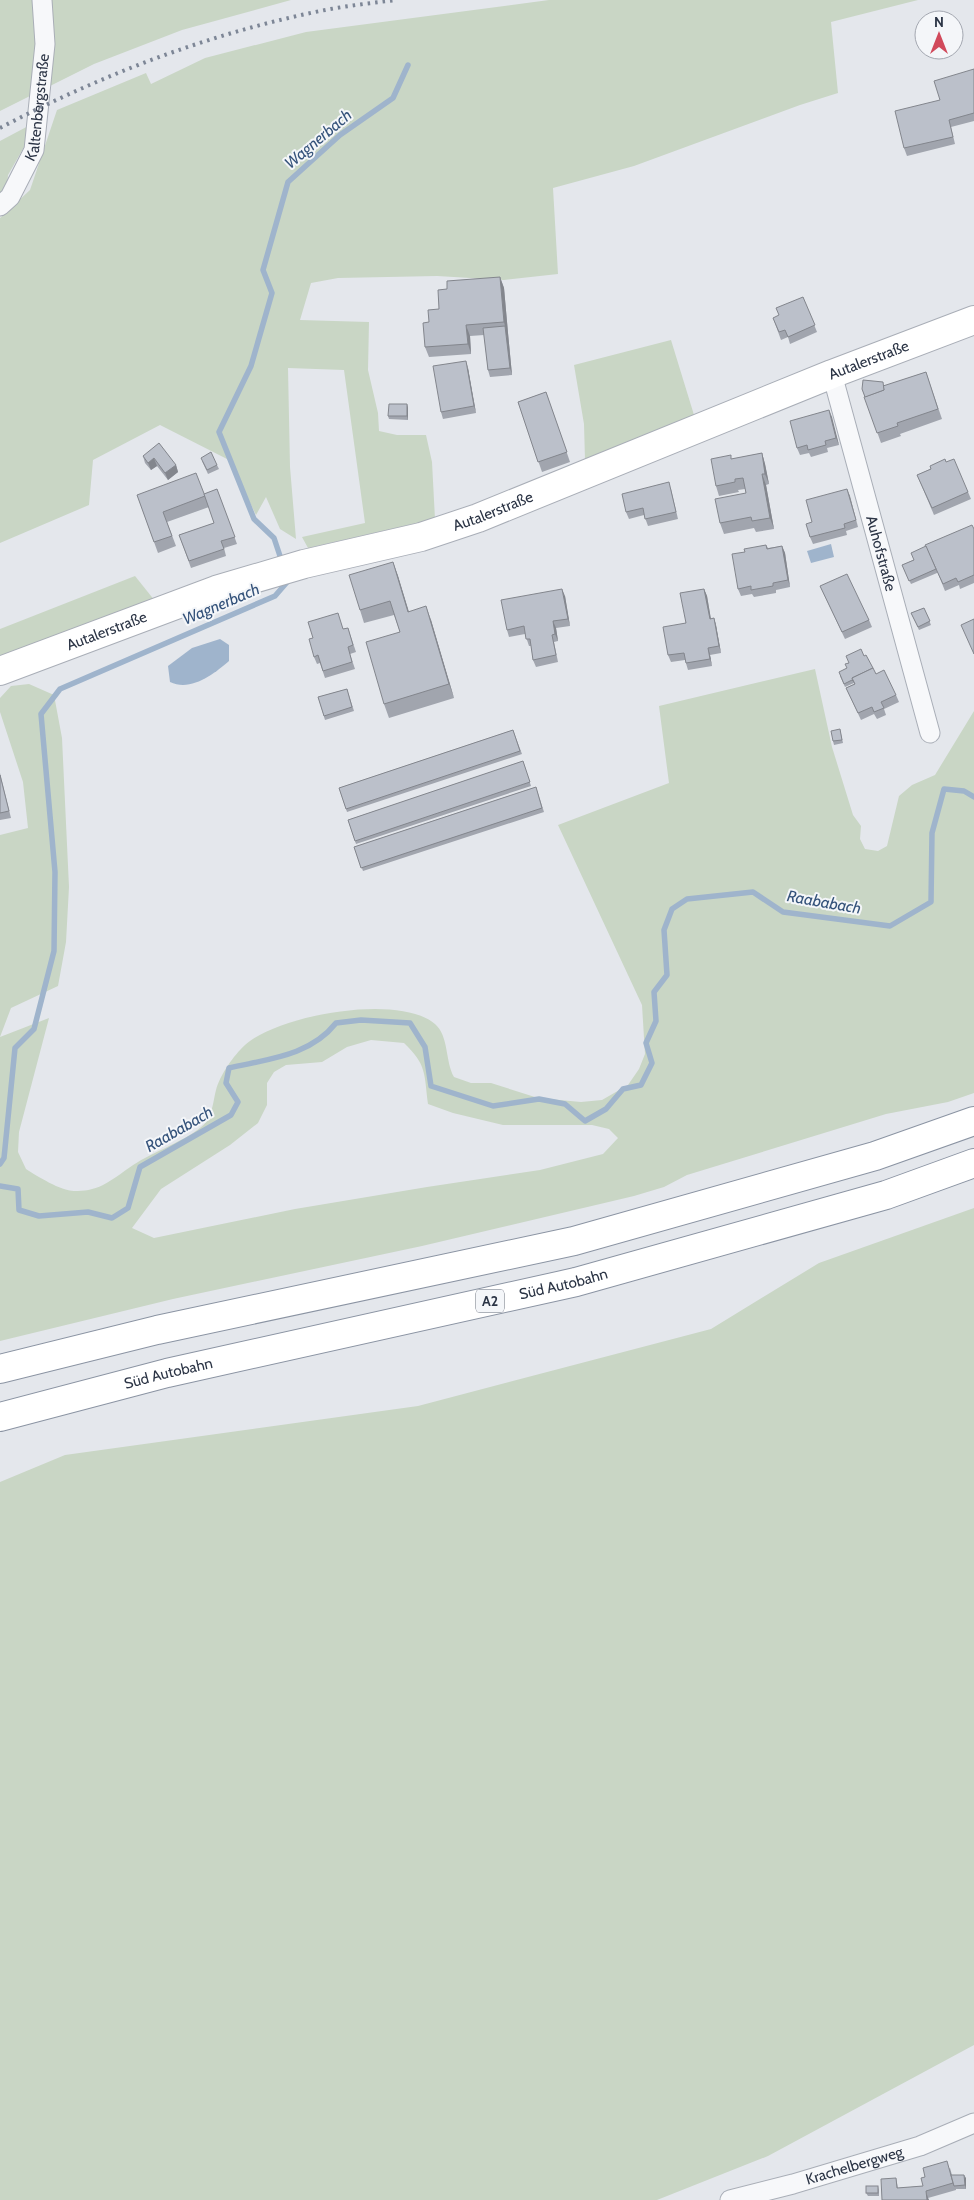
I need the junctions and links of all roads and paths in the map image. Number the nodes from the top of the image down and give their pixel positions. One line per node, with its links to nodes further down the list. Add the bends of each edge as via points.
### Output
1 (42, 0): 2 (street, Kaltenbergstraße, via 45,44 34,150 10,197)
2 (0, 206)
3 (974, 320): 4 (main road, Autalerstraße)
4 (832, 374): 5 (main road, Autalerstraße, via 478,518 421,537 268,573 156,611); 6 (street, Auhofstraße)
5 (0, 671)
6 (930, 733)
7 (974, 1121): 9 (main road, via 876,1156 574,1241 157,1330)
8 (974, 1163): 10 (main road, Süd Autobahn / A2, via 886,1195 576,1282 168,1373)
9 (0, 1369)
10 (0, 1417)
11 (974, 2123): 12 (street, Krachelbergweg, via 920,2146)
12 (730, 2200)

